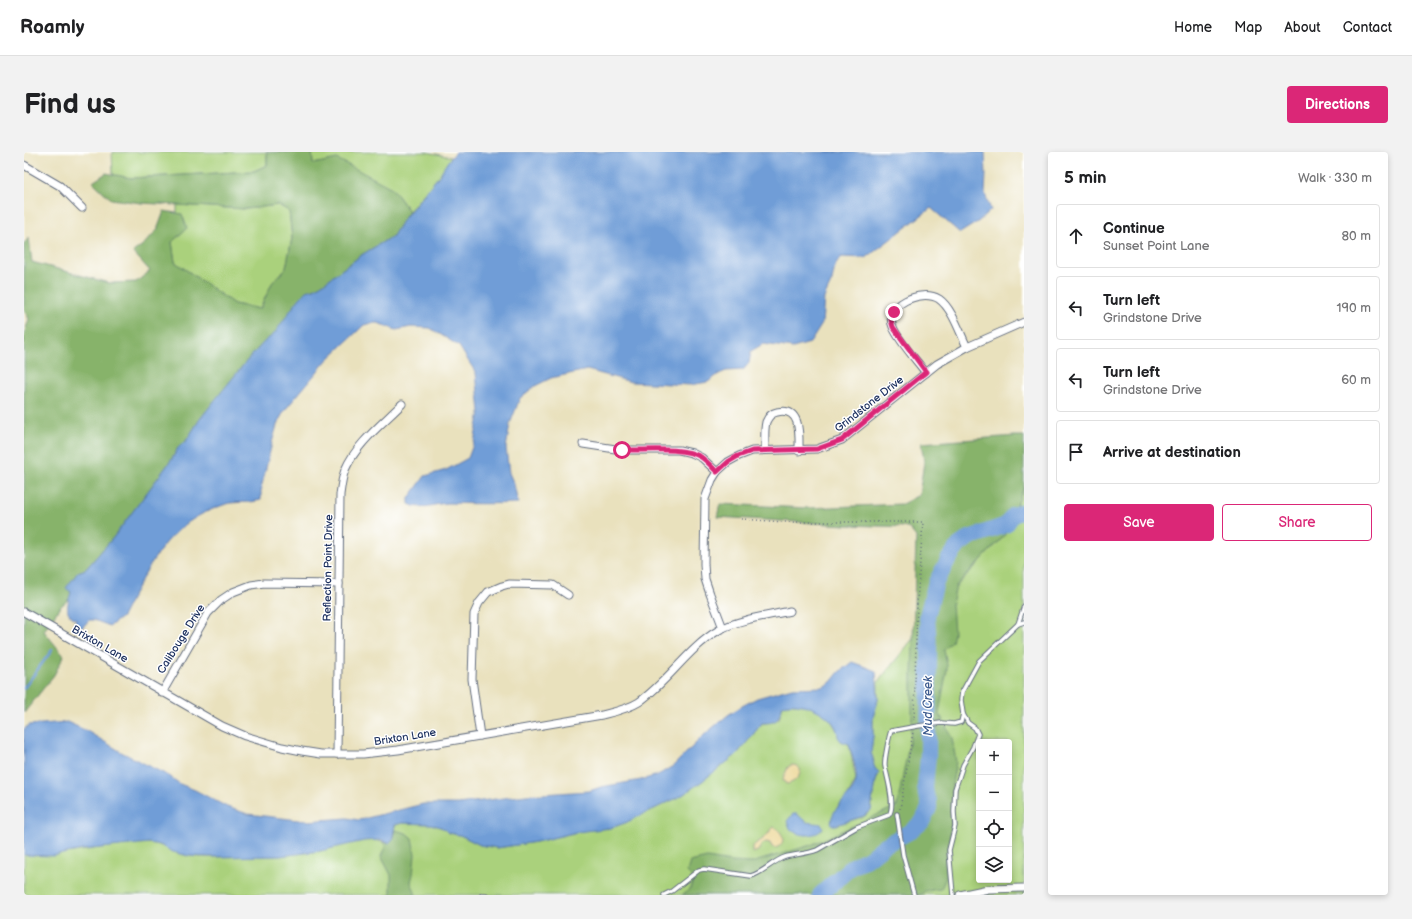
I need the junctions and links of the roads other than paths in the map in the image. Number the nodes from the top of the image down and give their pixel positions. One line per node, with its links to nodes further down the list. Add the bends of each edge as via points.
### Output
1 (24, 165): 2 (street, via 60,186)
2 (82, 208)
3 (1024, 322): 4 (street, Grindstone Drive)
4 (967, 347): 5 (street, Grindstone Drive); 5 (street, via 948,308 939,299 927,295 912,297 898,307 892,316 893,327)
5 (926, 372): 9 (street, Grindstone Drive, via 842,440 817,449)
6 (402, 404): 11 (street, Reflection Point Drive, via 361,445 345,471 340,495)
7 (583, 444): 10 (street, via 622,450 679,450 702,458)
8 (765, 450): 9 (street, Grindstone Drive); 9 (street, via 766,422 773,414 784,411 792,414 797,421); 10 (street, Grindstone Drive, via 738,456)
9 (799, 451)
10 (717, 472): 20 (street, via 705,499 704,564 705,579)
11 (338, 584): 21 (street, Calibouge Drive, via 264,583 232,592 208,613); 26 (street, Reflection Point Drive)
12 (568, 595): 25 (street, via 553,585 509,584 488,592 479,603 473,620 472,679)
13 (1024, 606): 16 (lane)
14 (790, 611): 20 (street, Brixton Lane)
15 (24, 612): 21 (street, Brixton Lane)
16 (1022, 613): 17 (lane); 19 (lane)
17 (1024, 618)
18 (1024, 622): 19 (lane)
19 (1018, 624): 22 (lane, via 979,661 962,692)
20 (723, 628): 25 (street, Brixton Lane, via 704,642 649,694 630,706 602,715)
21 (162, 693): 26 (street, Brixton Lane, via 245,736 302,751)
22 (963, 714): 23 (lane); 24 (lane)
23 (960, 722): 24 (lane); 31 (lane, via 894,730 890,733 885,763 892,809 890,815 857,827 817,850 785,857 759,874 751,876 699,870)
24 (968, 723): 33 (lane, via 978,734 955,788 954,826 949,850)
25 (480, 736): 26 (street, Brixton Lane, via 370,754)
26 (337, 754)
27 (897, 814): 32 (lane, via 903,855)
28 (1024, 888): 34 (street, via 988,889)
29 (482, 895): 30 (lane)
30 (486, 895)
31 (664, 895)
32 (914, 895)
33 (953, 895)
34 (960, 895)

